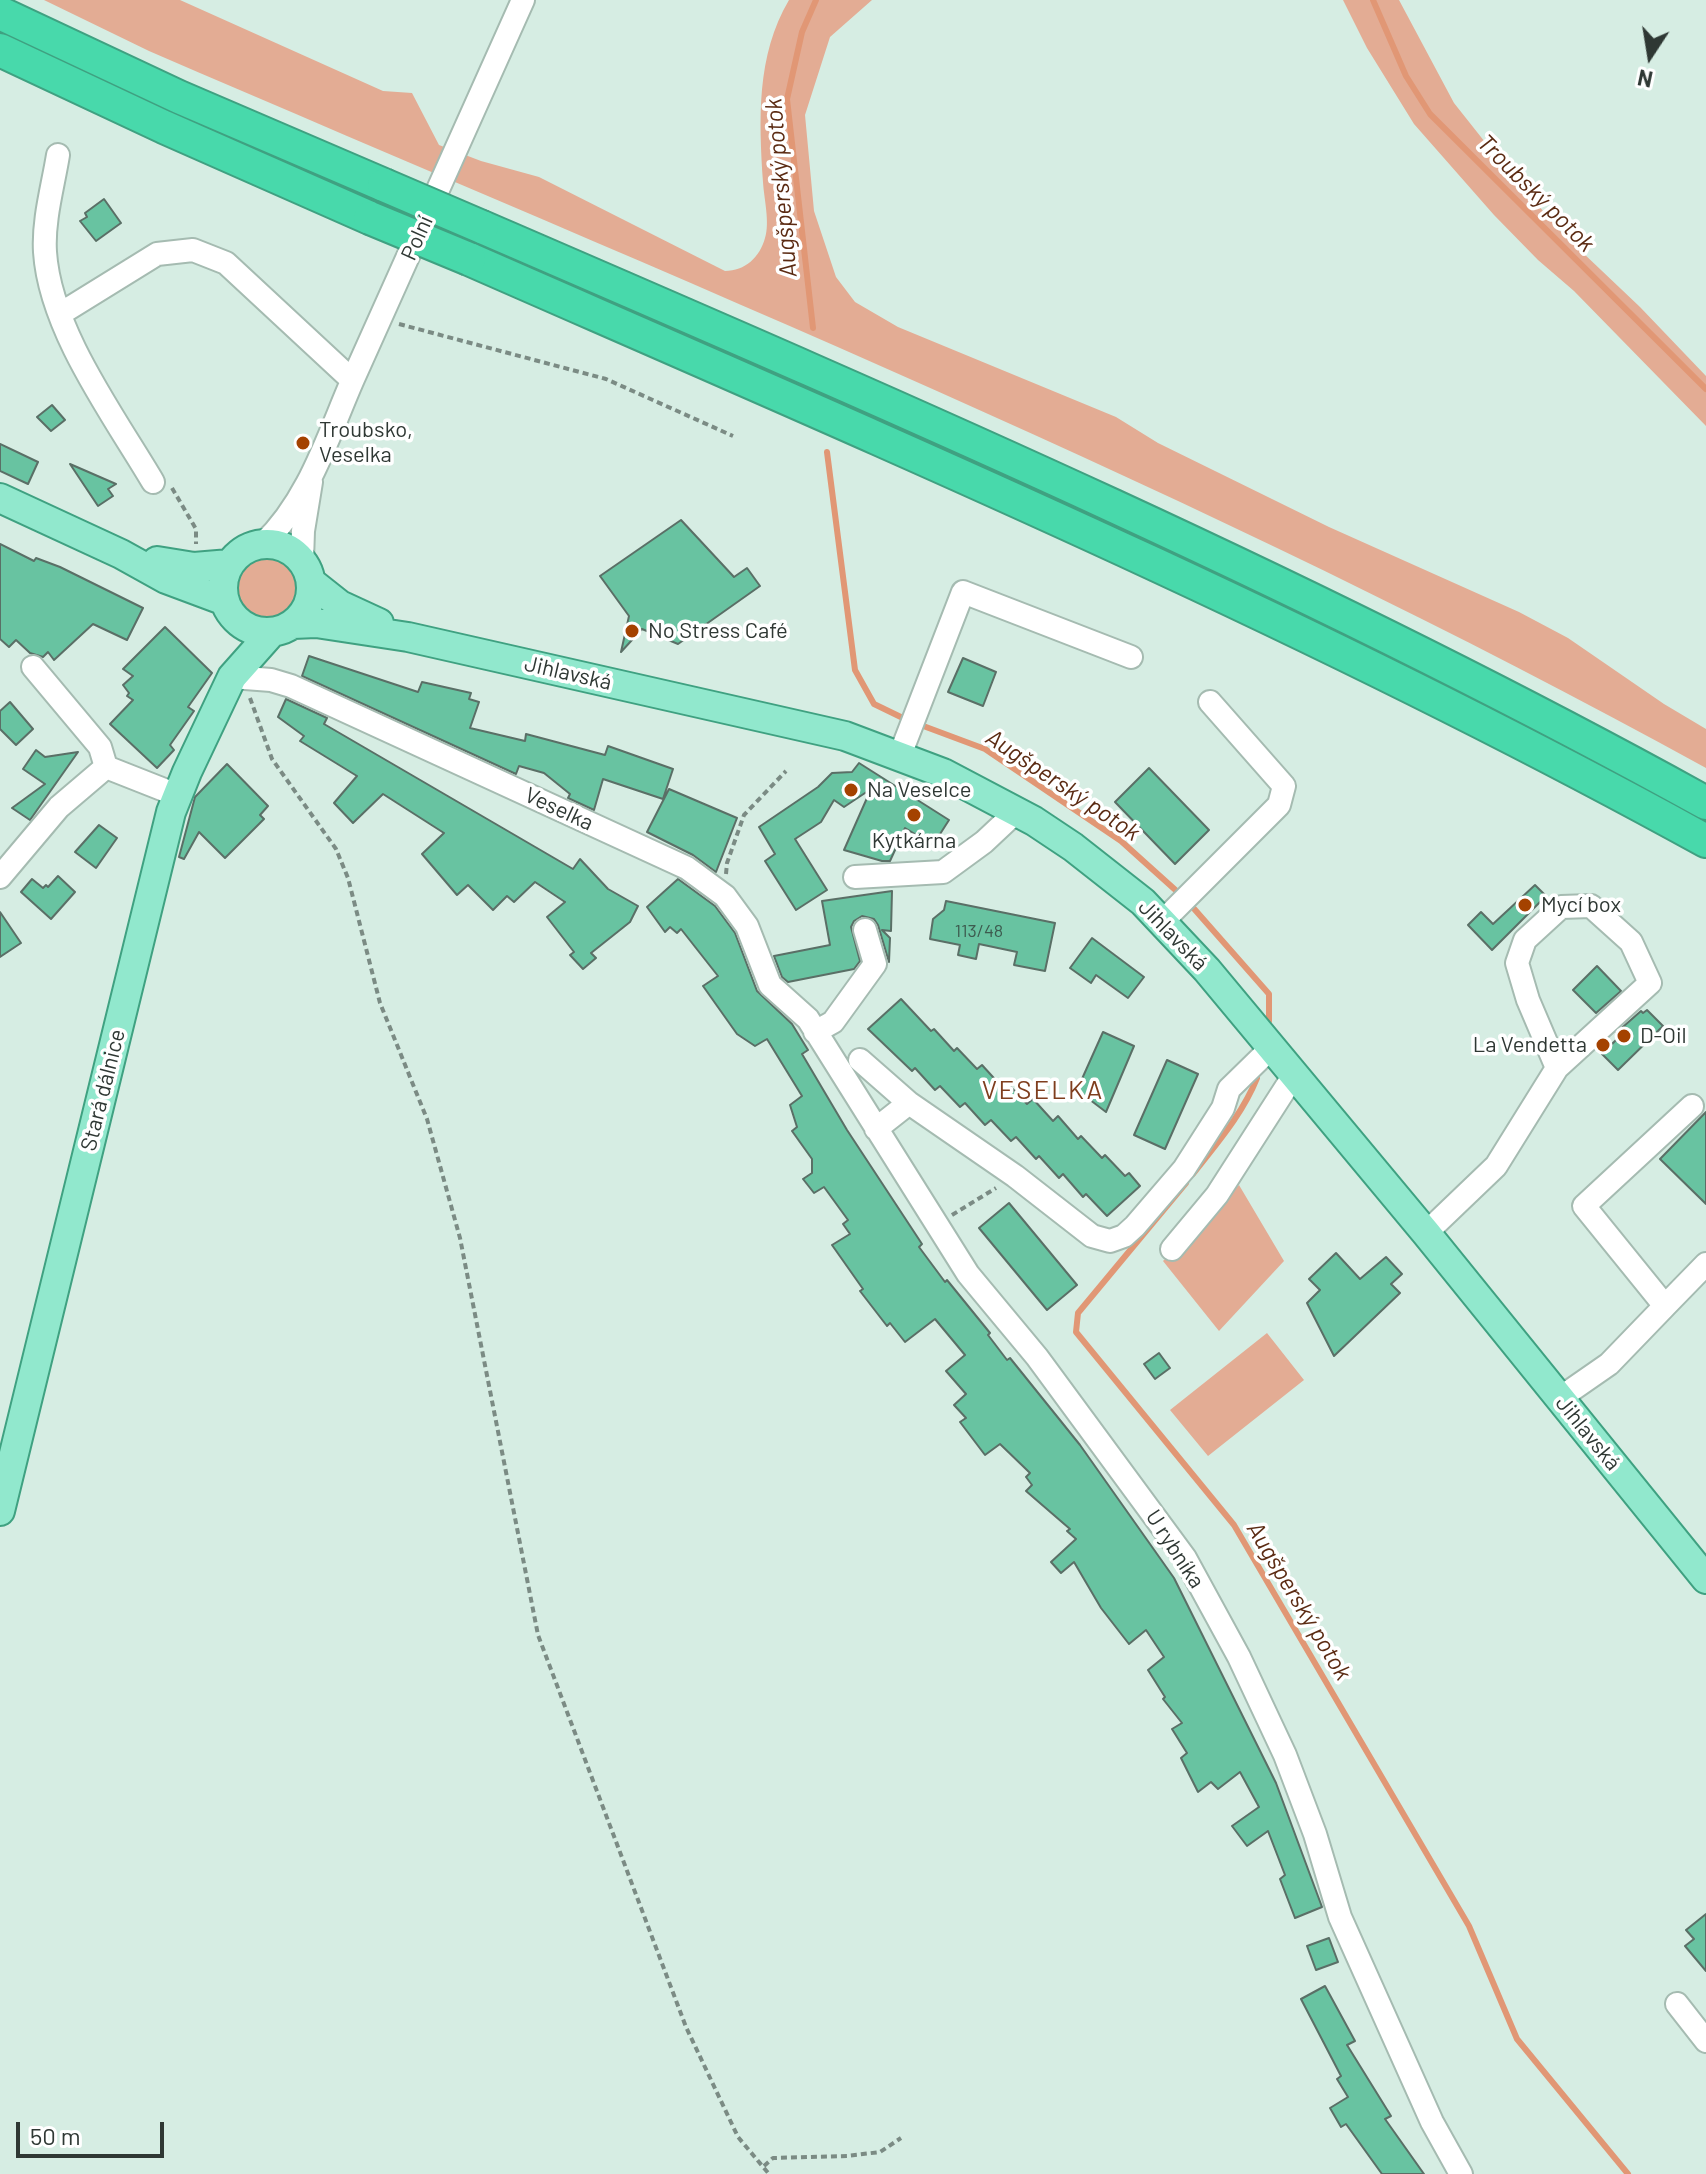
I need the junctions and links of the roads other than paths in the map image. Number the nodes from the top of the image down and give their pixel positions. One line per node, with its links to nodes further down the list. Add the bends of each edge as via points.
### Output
1 (523, 0): 6 (street, Polní)
2 (0, 13): 24 (highway, bridge, via 179,97 1211,549 1470,676)
3 (0, 50): 26 (highway, bridge, via 1196,583)
4 (58, 155): 5 (street, via 45,251)
5 (60, 314): 6 (street, via 157,254 193,250 226,263); 8 (street, via 88,373)
6 (352, 380): 7 (street, Polní)
7 (312, 477): 10 (street, Polní); 13 (street, Polní, via 303,531)
8 (153, 482)
9 (0, 498): 11 (main road, Jihlavská)
10 (263, 544): 12 (main road, Jihlavská); 13 (main road, Jihlavská, via 291,550)
11 (121, 554): 12 (main road, Jihlavská, via 194,567); 14 (main road, Jihlavská)
12 (230, 564): 14 (main road, via 225,575)
13 (307, 571): 15 (main road, via 308,606); 16 (main road, Jihlavská, via 340,605)
14 (229, 609): 15 (main road, Jihlavská, via 258,631); 19 (main road, Stará dálnice)
15 (283, 628): 16 (main road, Jihlavská, via 316,623); 19 (main road, Stará dálnice)
16 (408, 637): 21 (main road, Jihlavská, via 845,736)
17 (1131, 657): 21 (street, via 963,592)
18 (33, 667): 22 (street, via 100,747)
19 (232, 677): 23 (main road, Stará dálnice); 31 (street, Veselka, via 291,686 687,868 725,896 747,926 770,985)
20 (1210, 702): 29 (street, via 1284,786 1279,805)
21 (908, 733): 25 (main road, Jihlavská, via 943,773)
22 (106, 767): 23 (street); 27 (street, via 59,807)
23 (177, 795): 44 (main road, Stará dálnice)
24 (1706, 803)
25 (1016, 812): 28 (street, via 943,872); 29 (main road, Jihlavská, via 1103,869)
26 (1706, 841)
27 (0, 877)
28 (855, 877)
29 (1177, 907): 32 (main road, Jihlavská, via 1207,970)
30 (865, 930): 31 (street, via 875,964 833,1022)
31 (815, 1032): 38 (street, U rybníka)
32 (1271, 1048): 35 (main road, Jihlavská); 36 (street, via 1229,1089 1223,1108 1184,1169 1135,1226 1117,1239 1092,1236)
33 (860, 1060): 36 (street)
34 (1557, 1068): 34 (street, via 1517,963 1525,940 1561,907 1591,906 1631,942 1650,983); 39 (street, via 1496,1166)
35 (1294, 1075): 39 (main road, Jihlavská); 40 (street, via 1217,1195)
36 (909, 1103): 38 (street)
37 (1692, 1106): 42 (street, via 1584,1206)
38 (876, 1129): 48 (street, U rybníka, via 968,1274 1037,1357 1185,1558 1285,1755 1340,1917 1432,2122)
39 (1426, 1233): 43 (main road, Jihlavská)
40 (1172, 1249)
41 (1706, 1264): 42 (street)
42 (1665, 1306): 43 (street, via 1609,1364)
43 (1560, 1398): 45 (main road, Jihlavská)
44 (0, 1511)
45 (1706, 1579)
46 (1677, 2004): 47 (street)
47 (1704, 2035)
48 (1461, 2174)

